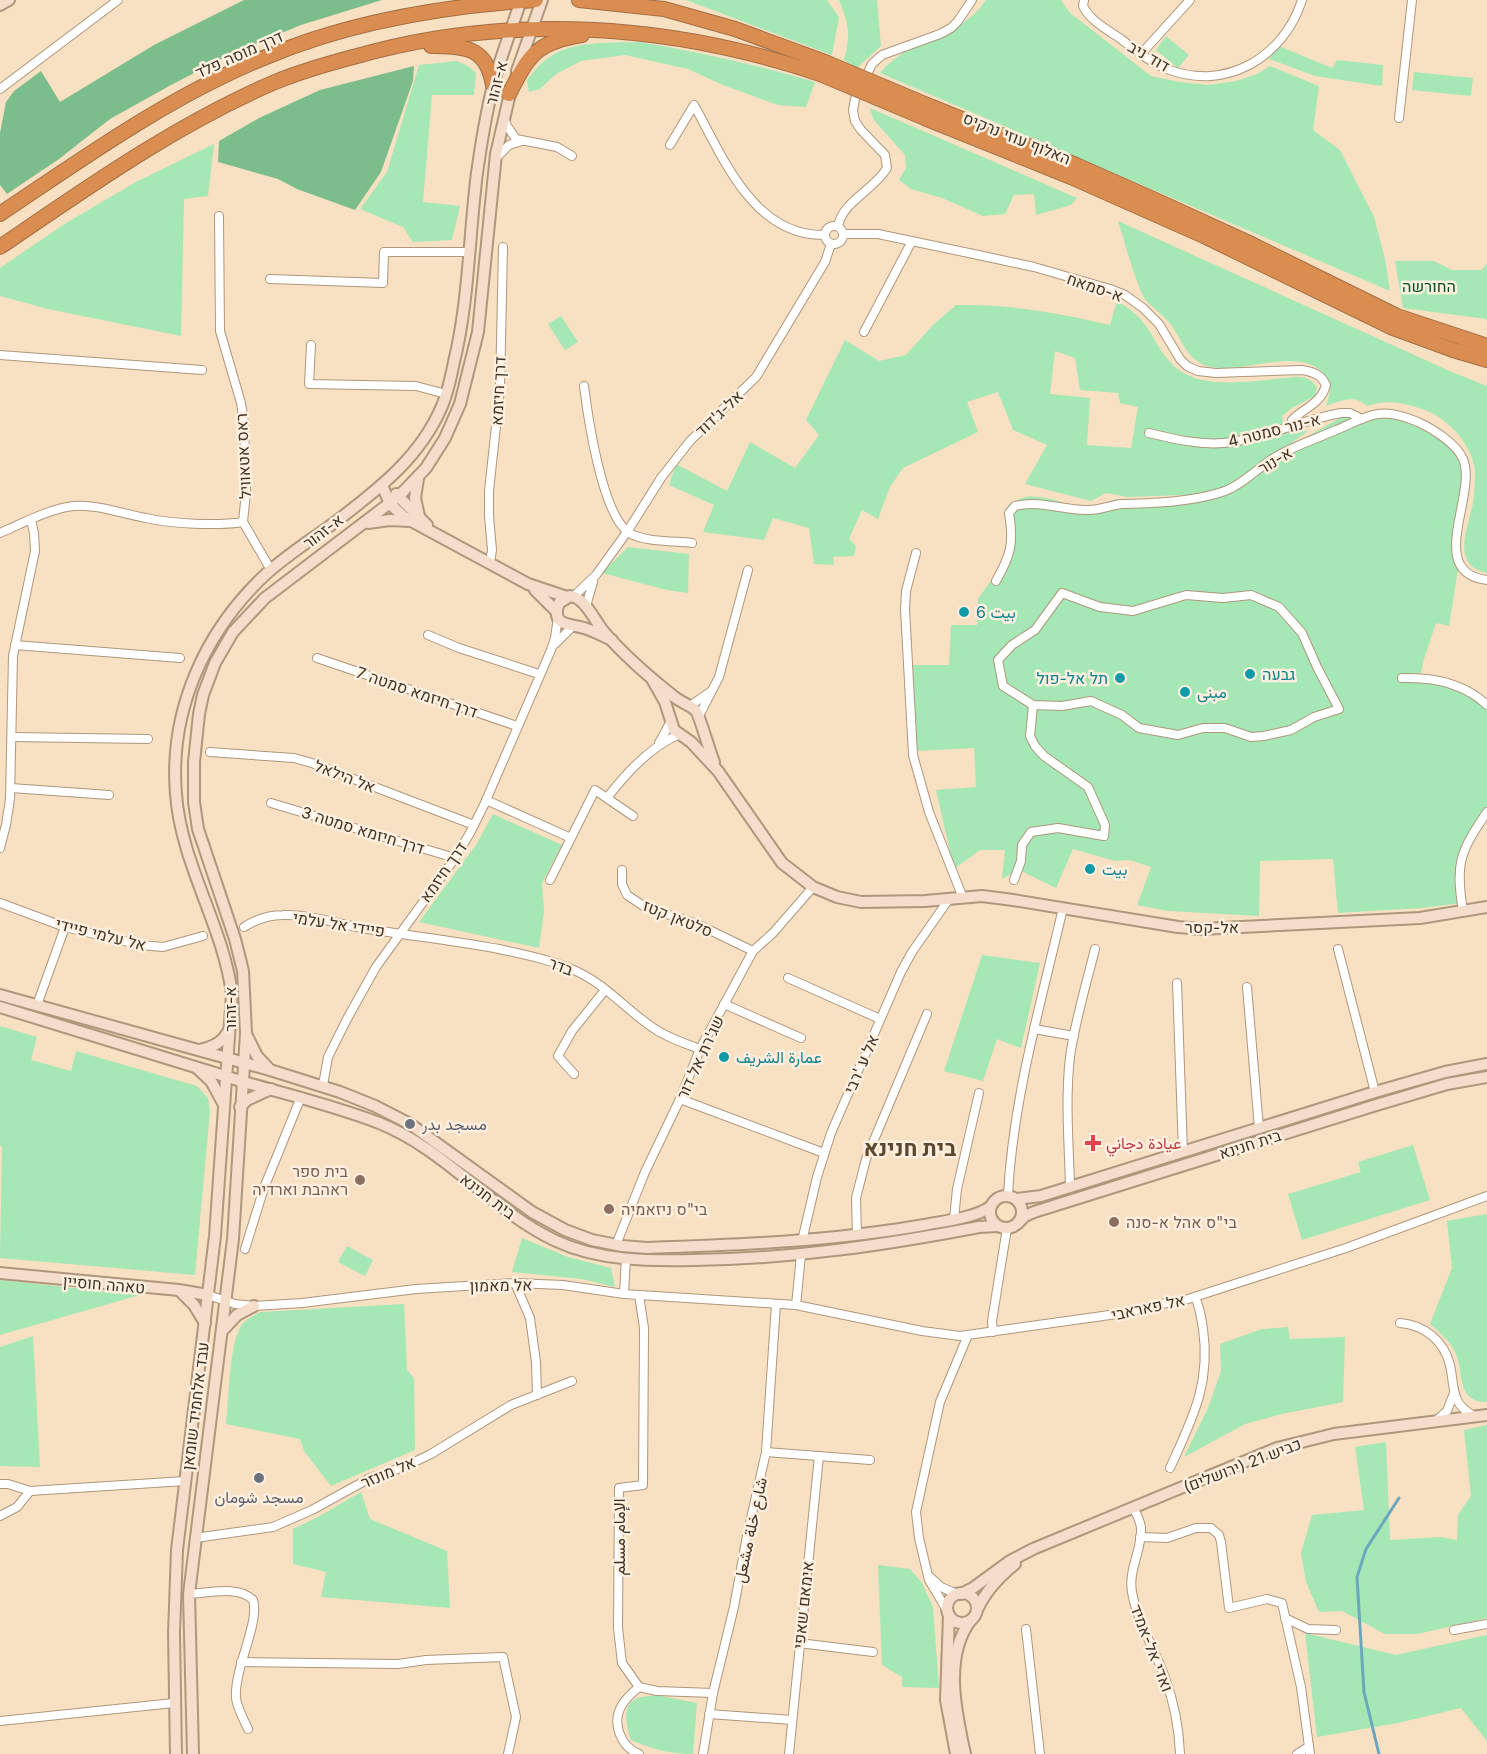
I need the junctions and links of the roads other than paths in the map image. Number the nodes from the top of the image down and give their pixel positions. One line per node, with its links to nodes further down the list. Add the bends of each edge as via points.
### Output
1 (9, 0): 14 (main road)
2 (118, 0): 24 (street)
3 (480, 0): 16 (highway)
4 (536, 0): 12 (highway)
5 (542, 0): 17 (main road, א-זהור)
6 (579, 0): 15 (highway, האלוף עוזי נרקיס)
7 (621, 0): 15 (highway)
8 (972, 0): 35 (street, via 951,28 882,55 872,63 853,110 861,130 885,155 887,168 846,209)
9 (1190, 0): 21 (street)
10 (1302, 0): 21 (street, דוד ניב, via 1295,19 1277,45 1242,68 1213,75 1190,75 1167,69)
11 (1412, 0): 28 (street)
12 (521, 1): 16 (highway, דרך מוסה פלד); 18 (main road, א-זהור)
13 (1084, 3): 21 (street, דוד ניב, via 1090,17)
14 (0, 5)
15 (639, 6): 22 (highway, האלוף עוזי נרקיס, via 714,23)
16 (454, 8): 33 (highway, דרך מוסה פלד, via 389,19 265,57 128,129)
17 (533, 28): 18 (highway, האלוף עוזי נרקיס); 19 (highway, האלוף עוזי נרקיס); 25 (main road, א-זהור)
18 (512, 30): 20 (highway); 23 (main road, א-זהור)
19 (607, 31): 22 (highway, האלוף עוזי נרקיס, via 722,46); 25 (highway, via 572,36 544,46 530,56)
20 (399, 45): 23 (highway, via 450,46 477,53 490,69); 40 (highway, via 285,78 222,108 142,152)
21 (1141, 54)
22 (822, 68): 26 (highway, האלוף עוזי נרקיס, bridge)
23 (493, 85): 42 (main road, א-זהור, via 480,153)
24 (0, 89)
25 (509, 94): 27 (main road, א-זהור)
26 (929, 113): 46 (highway, האלוף עוזי נרקיס, via 1076,165 1397,316); 47 (highway, האלוף עוזי נרקיס, via 1204,236 1393,328)
27 (504, 116): 29 (street, via 516,139); 32 (main road, א-זהור)
28 (1399, 118)
29 (525, 141): 31 (street, via 557,147); 32 (street, via 509,145)
30 (670, 145): 37 (street, via 694,105 753,203 767,216 796,230)
31 (572, 156)
32 (495, 160): 57 (main road, א-זהור, via 478,332 470,368 445,438)
33 (0, 214)
34 (219, 216): 63 (street, ראס אטאוויל, via 220,331 244,423)
35 (838, 226): 36 (street); 37 (street, via 828,227)
36 (843, 234): 38 (street, א-סמאח, via 878,234); 39 (street, via 839,242)
37 (824, 235): 39 (street)
38 (912, 241): 44 (street); 55 (street, א-סמאח, via 1034,267 1125,295 1159,324 1187,366 1198,371 1314,372 1326,385 1324,393 1292,420)
39 (831, 244): 65 (street, אל-ג'דוד, via 825,261 756,377 690,441 660,478)
40 (0, 247)
41 (503, 247): 69 (street, דרך חיזמא, via 500,389 489,491)
42 (470, 252): 43 (street, via 384,252 383,283); 53 (main road, א-זהור, via 462,320)
43 (270, 279)
44 (864, 332)
45 (311, 345): 53 (street, via 309,384 416,386)
46 (1487, 346)
47 (1453, 350): 49 (highway, האלוף עוזי נרקיס); 50 (highway)
48 (0, 355): 51 (street)
49 (1487, 360)
50 (1487, 366)
51 (202, 370)
52 (584, 386): 65 (street, via 590,431 605,488)
53 (446, 394): 58 (main road, א-זהור, via 419,446)
54 (1362, 419): 55 (street, א-נור סמטה 4, via 1341,413); 73 (street, א-נור, via 1387,414 1418,423 1442,436 1463,457 1466,492 1456,553 1466,572); 74 (street, א-נור, via 1280,454 1240,483 1212,494 1097,510 1037,503 1015,506 1009,513 1012,546)
55 (1292, 426): 56 (street, א-נור סמטה 4, via 1220,443 1188,442)
56 (1149, 433)
57 (418, 477): 59 (main road, א-זהור); 61 (main road)
58 (382, 486): 59 (main road); 60 (main road); 70 (main road, א-זהור)
59 (399, 496): 60 (main road, א-זהור); 61 (main road)
60 (390, 504): 61 (main road, via 404,517); 64 (main road, א-זהור)
61 (416, 519): 64 (main road); 69 (main road)
62 (31, 520): 63 (street, ראס אטאוויל, via 58,509 84,506 149,519); 66 (street, ראס אטאוויל); 82 (street, via 35,550)
63 (243, 522): 70 (street)
64 (365, 524): 142 (main road, א-זהור, via 250,613 233,632 215,663 203,695 194,762 197,820 243,971)
65 (627, 532): 67 (street); 72 (street, אל-ג'דוד)
66 (0, 533)
67 (692, 543)
68 (916, 553): 117 (street, via 905,609 913,755 929,812)
69 (490, 563): 75 (main road)
70 (271, 570): 140 (main road, א-זהור, via 242,599 201,658 184,704 177,746 176,795 182,828 229,973)
71 (748, 570): 89 (street)
72 (596, 575): 76 (street, אל-ג'דוד); 77 (street, אל-ג'דוד)
73 (1487, 580)
74 (996, 581)
75 (528, 584): 76 (main road); 78 (main road)
76 (570, 596): 77 (main road, via 581,599); 78 (main road, via 559,603)
77 (586, 608): 79 (main road, via 583,621); 81 (main road)
78 (557, 614): 79 (main road, via 564,624); 83 (street, דרך חיזמא)
79 (575, 626): 81 (main road); 83 (street, דרך חיזמא)
80 (428, 635): 86 (street)
81 (612, 640): 88 (main road)
82 (15, 645): 84 (street); 97 (street)
83 (550, 650): 86 (street, דרך חיזמא)
84 (180, 658)
85 (317, 658): 95 (street, דרך חיזמא סמטה 7)
86 (539, 674): 95 (street, דרך חיזמא)
87 (1402, 678): 92 (street, via 1450,684 1476,694)
88 (652, 679): 90 (main road); 94 (main road)
89 (715, 687): 90 (street); 93 (street)
90 (687, 705): 93 (main road, via 698,712); 94 (main road, via 676,708)
91 (1033, 705): 91 (street, via 1091,701 1139,728 1178,735 1203,728 1225,728 1251,737 1291,730 1339,709 1302,633 1279,607 1251,595 1186,595 1133,611 1100,607 1062,593 1035,630 998,660 1003,686); 115 (street, via 1030,736 1035,746 1088,788 1105,825 1104,836 1058,828 1031,832 1022,845)
92 (1487, 705)
93 (700, 719): 96 (main road, via 696,730); 101 (main road)
94 (670, 720): 96 (main road, via 674,730); 99 (street)
95 (517, 726): 105 (street, דרך חיזמא)
96 (681, 734): 99 (street); 101 (main road)
97 (12, 737): 98 (street); 102 (street)
98 (148, 739)
99 (654, 749): 104 (street)
100 (210, 752): 109 (street, אל הילאל, via 294,758)
101 (718, 771): 116 (main road, אל-קסר, via 782,863)
102 (10, 788): 103 (street); 111 (street)
103 (109, 795)
104 (607, 798): 108 (street); 110 (street, via 595,790)
105 (486, 800): 109 (street, דרך חיזמא); 110 (street)
106 (272, 803): 112 (street, דרך חיזמא סמטה 3)
107 (1487, 812): 122 (street, via 1461,856)
108 (633, 816)
109 (474, 825): 112 (street, דרך חיזמא)
110 (571, 838): 114 (street)
111 (0, 848)
112 (455, 858): 125 (street, דרך חיזמא)
113 (622, 870): 129 (street, סלטאן קטז, via 627,895 645,907 697,924)
114 (550, 880)
115 (1014, 880)
116 (813, 887): 118 (main road, אל-קסר, via 861,902); 129 (street, שג'רת אל דור)
117 (963, 897): 118 (main road, אל-קסר); 121 (main road, אל-קסר)
118 (949, 899): 139 (street, אל ע 'רבי, via 912,952)
119 (0, 903): 123 (street, אל עלמי פיידי)
120 (1487, 907): 122 (main road, אל-קסר)
121 (1063, 908): 122 (main road, אל-קסר, via 1201,929 1420,918); 141 (street)
122 (1462, 911)
123 (65, 927): 126 (street, אל עלמי פיידי, via 155,947); 136 (street)
124 (244, 927): 125 (street, פיידי אל עלמי, via 281,915)
125 (400, 933): 133 (street, בדר, via 535,957 579,972); 156 (street, דרך חיזמא, via 347,1019 328,1057)
126 (203, 936)
127 (1338, 949): 158 (street)
128 (1095, 950): 143 (street)
129 (753, 951): 135 (street, שג'רת אל דור)
130 (788, 978): 139 (street)
131 (1177, 982): 165 (street)
132 (1247, 987): 164 (street)
133 (605, 990): 145 (street, בדר, via 657,1030); 152 (street, via 572,1030 558,1056)
134 (0, 995): 136 (main road, בית חנינא)
135 (724, 1004): 144 (street); 145 (street, שג'רת אל דור)
136 (37, 1005): 146 (main road, בית חנינא)
137 (0, 1007): 150 (main road, בית חנינא)
138 (927, 1014): 173 (street, via 863,1168 856,1198)
139 (880, 1019): 166 (street, אל ע 'רבי)
140 (231, 1027): 146 (main road, via 223,1040); 147 (main road, א-זהור)
141 (1034, 1029): 143 (street); 169 (street, via 1010,1154)
142 (246, 1034): 148 (main road, א-זהור); 151 (main road, via 256,1056)
143 (1074, 1036): 167 (street, via 1069,1077)
144 (801, 1038)
145 (700, 1049): 161 (street, שג'רת אל דור)
146 (199, 1050): 147 (main road, בית חנינא)
147 (228, 1058): 148 (main road, בית חנינא); 153 (main road, עבד אלחמיד שומאן)
148 (244, 1063): 151 (main road, בית חנינא); 155 (main road, א-זהור)
149 (1487, 1064): 158 (main road, בית חנינא)
150 (195, 1066): 153 (main road, בית חנינא); 162 (main road, via 211,1081)
151 (270, 1070): 156 (main road, בית חנינא)
152 (574, 1074)
153 (226, 1076): 155 (main road, בית חנינא); 162 (main road, עבד אלחמיד שומאן)
154 (1487, 1077): 172 (main road, בית חנינא, via 1448,1084 1315,1123 1034,1212)
155 (243, 1082): 157 (main road, בית חנינא); 163 (main road, עבד אלחמיד שומאן)
156 (323, 1085): 175 (main road, בית חנינא, via 411,1124 548,1221 592,1240)
157 (271, 1089): 160 (main road, בית חנינא); 163 (main road)
158 (1375, 1092): 164 (main road, בית חנינא)
159 (979, 1093): 171 (street, via 955,1195)
160 (302, 1097): 176 (street, via 264,1188); 178 (main road, בית חנינא, via 398,1132 512,1215 559,1242)
161 (681, 1099): 166 (street); 175 (street, שג'רת אל דור, via 645,1172)
162 (224, 1105): 184 (main road, עבד אלחמיד שומאן)
163 (240, 1107): 186 (main road, עבד אלחמיד שומאן)
164 (1259, 1128): 165 (main road, בית חנינא)
165 (1183, 1152): 167 (main road, בית חנינא)
166 (824, 1153): 174 (street, אל ע 'רבי)
167 (1070, 1187): 169 (main road, בית חנינא, via 1031,1198)
168 (1487, 1196): 185 (street, אל פאראבי, via 1346,1248)
169 (1012, 1197): 170 (main road, via 997,1198); 172 (main road, via 1022,1208 1022,1214)
170 (990, 1207): 171 (main road, בית חנינא); 172 (main road, via 991,1217)
171 (954, 1219): 173 (main road, בית חנינא)
172 (1007, 1226): 177 (main road, בית חנינא); 193 (street)
173 (857, 1235): 174 (main road, בית חנינא)
174 (802, 1241): 175 (main road, בית חנינא, via 647,1248)
175 (616, 1245)
176 (245, 1249)
177 (801, 1255): 178 (main road, בית חנינא, via 656,1261); 188 (street)
178 (626, 1258): 182 (street)
179 (0, 1273): 181 (main road, טאהה חוסיין)
180 (515, 1283): 182 (street, אל מאמון); 189 (street, אל מאמון, via 416,1288); 197 (street, via 530,1318)
181 (179, 1290): 184 (main road, טאהה חוסיין); 190 (main road)
182 (624, 1294): 183 (street, אל מאמון)
183 (639, 1295): 187 (street, אל מאמון); 227 (street, الإمام مسلم, via 644,1328 643,1485 619,1488 618,1628 622,1663)
184 (208, 1296): 186 (street, אל מאמון); 190 (main road, עבד אלחמיד שומאן)
185 (1195, 1297): 193 (street, אל פאראבי, via 1124,1313); 204 (street, via 1206,1345 1204,1380 1198,1404)
186 (226, 1301): 189 (street, אל מאמון); 192 (main road, עבד אלחמיד שומאן)
187 (776, 1304): 188 (street, אל מאמון); 201 (street, شارع خلة مشعل)
188 (796, 1305): 194 (street, אל פאראבי, via 922,1331)
189 (254, 1306): 192 (main road, via 237,1315)
190 (205, 1323): 205 (main road, עבד אלחמיד שומאן)
191 (1400, 1323): 196 (street, via 1419,1327 1437,1339 1450,1365)
192 (222, 1331): 211 (main road, עבד אלחמיד שומאן)
193 (993, 1332): 194 (street, אל פאראבי)
194 (968, 1335): 213 (street, via 939,1402 917,1503 916,1520)
195 (572, 1381): 197 (street, אל מונזר)
196 (1454, 1393): 199 (street, via 1464,1410); 200 (street, via 1447,1411)
197 (537, 1395): 211 (street, אל מונזר, via 511,1405 431,1454 370,1478 273,1527)
198 (1487, 1415): 199 (main road, כביש 21 (ירושלים))
199 (1474, 1416): 200 (main road, כביש 21 (ירושלים))
200 (1437, 1421): 208 (main road, כביש 21 (ירושלים), via 1334,1434 1297,1443)
201 (766, 1452): 202 (street); 228 (street, شارع خلة مشعل, via 735,1607)
202 (819, 1456): 203 (street); 224 (street, אימאם שאפי)
203 (870, 1460)
204 (1170, 1468)
205 (185, 1481): 207 (street); 229 (main road, עבד אלחמיד שומאן, via 174,1595)
206 (0, 1484): 207 (street)
207 (30, 1491): 209 (street, via 17,1507)
208 (1133, 1507): 210 (street, ואדי אל-אמיד, via 1140,1523); 212 (main road, כביש 21 (ירושלים))
209 (0, 1515)
210 (1140, 1537): 218 (street, via 1167,1538 1196,1528 1211,1528 1221,1542 1229,1608 1267,1599 1282,1603); 245 (street, ואדי אל-אמיד, via 1132,1593 1173,1703)
211 (195, 1538): 214 (main road, עבד אלחמיד שומאן)
212 (1042, 1545): 215 (main road, כביש 21 (ירושלים)); 216 (main road, כביש 21 (ירושלים), via 1003,1576)
213 (925, 1565): 215 (street, via 936,1584); 217 (street, via 932,1587)
214 (189, 1594): 226 (street, via 237,1593 254,1600 254,1617); 234 (main road, עבד אלחמיד שומאן)
215 (959, 1594): 216 (main road, via 972,1597); 217 (main road, via 949,1602)
216 (977, 1610): 219 (main road)
217 (949, 1614): 219 (main road, via 955,1622); 242 (main road, via 947,1710)
218 (1285, 1618): 222 (street, via 1308,1629); 235 (street, via 1301,1687)
219 (972, 1620): 243 (main road, via 960,1639 955,1676 956,1709)
220 (1487, 1624): 223 (street)
221 (1026, 1629): 244 (street)
222 (1336, 1630)
223 (1454, 1630)
224 (800, 1642): 225 (street); 231 (street, אימאם שאפי)
225 (873, 1652)
226 (241, 1662): 233 (street, via 236,1701); 238 (street, via 398,1664 503,1657 516,1717)
227 (639, 1687): 228 (street); 239 (street, via 621,1706 619,1733 623,1743)
228 (712, 1693): 230 (street, شارع خلة مشعل)
229 (174, 1702): 232 (street); 236 (main road, עבד אלחמיד שומאן)
230 (709, 1714): 231 (street); 240 (street, شارع خلة مشعل)
231 (792, 1720): 241 (street, אימאם שאפי)
232 (0, 1721)
233 (248, 1729)
234 (193, 1750): 237 (main road)
235 (1309, 1750): 246 (street)
236 (176, 1754)
237 (201, 1754)
238 (508, 1754)
239 (639, 1754)
240 (703, 1754)
241 (789, 1754)
242 (956, 1754)
243 (965, 1754)
244 (1040, 1754)
245 (1180, 1754)
246 (1297, 1754)

